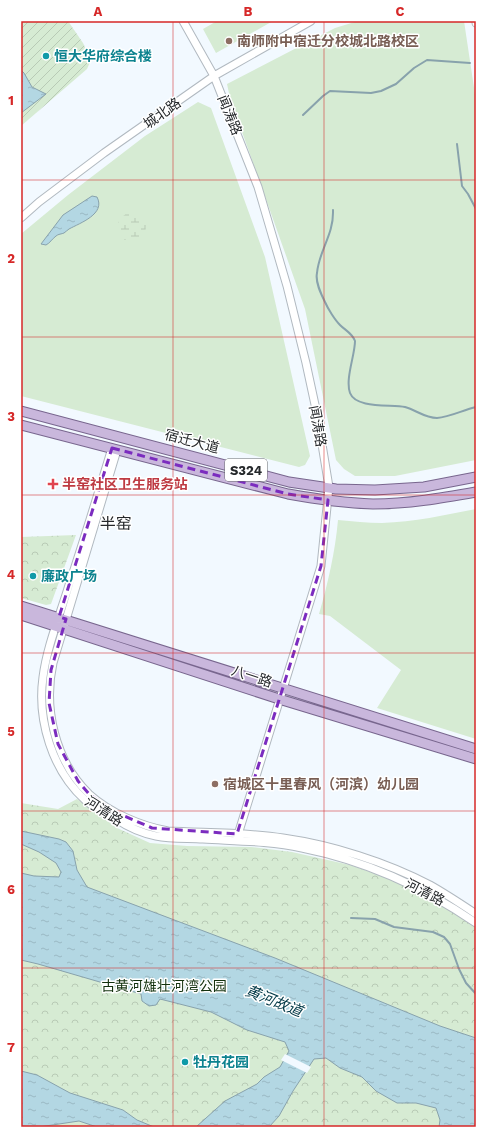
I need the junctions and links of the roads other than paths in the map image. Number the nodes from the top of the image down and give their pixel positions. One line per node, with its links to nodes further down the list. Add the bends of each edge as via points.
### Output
1 (183, 21): 3 (street, 闻涛路)
2 (311, 21): 3 (street, 城北路)
3 (214, 76): 4 (street, 城北路, via 104,153); 9 (street, 闻涛路, via 258,187 287,286 317,414)
4 (21, 218)
5 (21, 411): 9 (main road, 宿迁大道 / S324, via 289,482)
6 (21, 425): 7 (main road, 宿迁大道 / S324)
7 (114, 449): 11 (main road, 宿迁大道 / S324, via 288,494); 14 (street, 河清路)
8 (476, 476): 9 (main road, 宿迁大道 / S324, via 424,487 375,490)
9 (329, 487): 11 (street, 闻涛路)
10 (476, 492): 11 (main road, 宿迁大道 / S324, via 430,500 373,504)
11 (328, 500): 16 (street, 闻涛路, via 320,566)
12 (21, 606): 14 (main road, 八一路)
13 (21, 616): 15 (main road, 八一路)
14 (62, 618): 15 (street, 河清路); 16 (main road, 八一路)
15 (59, 628): 17 (main road, 八一路); 20 (street, 河清路, via 47,656 43,678 44,722 52,750 76,791 87,802 130,828 149,834 179,838)
16 (282, 689): 17 (street, 闻涛路); 18 (main road, 八一路)
17 (279, 699): 19 (main road, 八一路); 20 (street, 闻涛路)
18 (476, 749)
19 (476, 760)
20 (237, 837): 21 (street, 河清路, via 282,838 338,849 369,859 429,885); 22 (street, 河清路, via 301,848 366,866 433,895)
21 (476, 914)
22 (476, 923)

